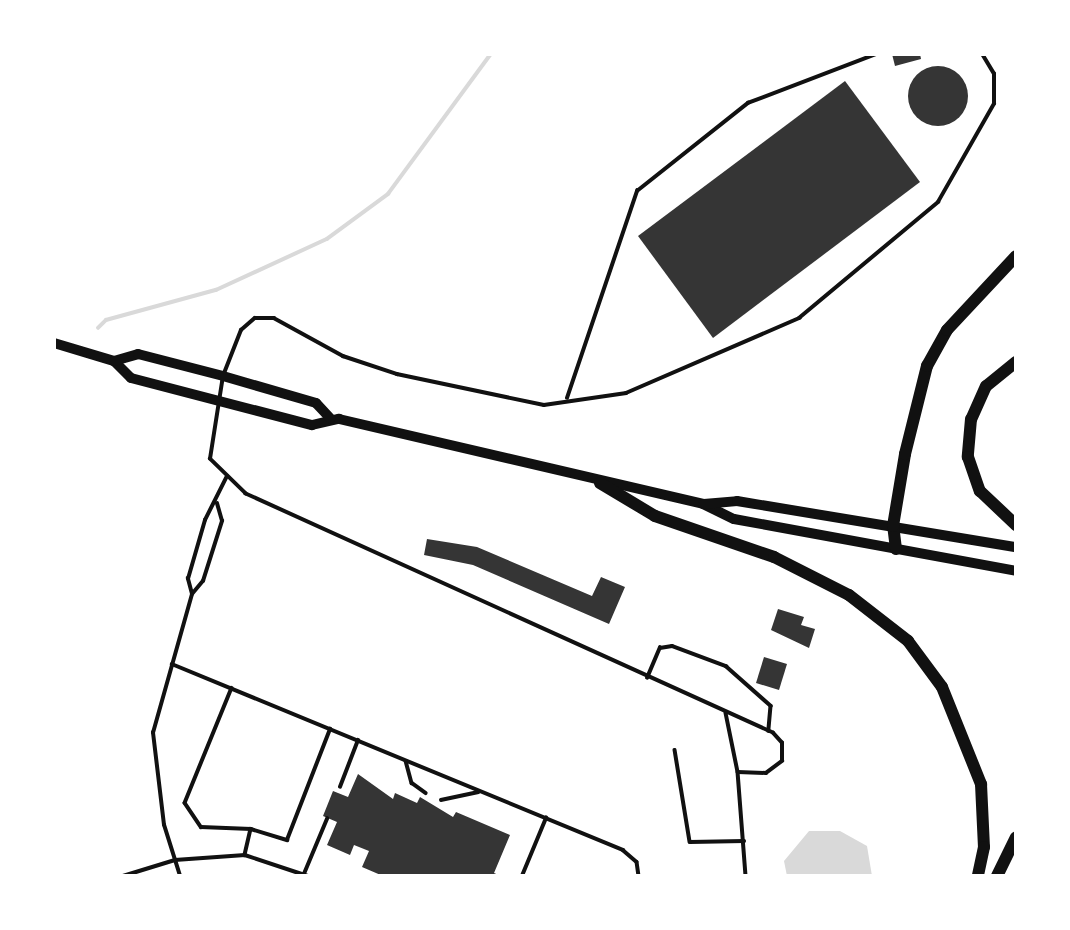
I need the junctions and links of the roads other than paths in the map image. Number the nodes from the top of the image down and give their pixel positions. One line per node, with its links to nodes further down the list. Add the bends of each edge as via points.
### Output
1 (876, 54): 8 (lane, via 748,103 637,191)
2 (982, 54): 8 (lane, via 994,74 990,110 938,202 869,265 799,318 626,393)
3 (1016, 256): 16 (highway, via 947,330 927,366)
4 (54, 343): 5 (main road)
5 (114, 360): 7 (main road, via 138,354); 9 (main road, via 131,378)
6 (1016, 362): 15 (highway, via 986,386 971,419 968,457 979,491)
7 (223, 376): 8 (lane, via 241,330 265,317 343,356 397,374 544,405); 9 (lane); 10 (main road, via 316,403)
8 (567, 398)
9 (218, 401): 10 (main road, via 312,425); 11 (lane, via 210,459)
10 (330, 418): 12 (main road)
11 (227, 475): 13 (lane); 22 (lane, via 289,517)
12 (600, 483): 14 (main road); 48 (highway, via 655,516 774,557 849,595 908,641 942,687 981,784 984,847)
13 (218, 504): 20 (lane, via 222,521 203,581); 20 (lane, via 205,520 188,579)
14 (703, 504): 16 (main road, via 737,501); 18 (main road, via 734,519)
15 (1016, 525)
16 (892, 527): 17 (main road); 18 (highway)
17 (1016, 547)
18 (896, 550): 19 (main road)
19 (1016, 571)
20 (192, 594): 21 (lane)
21 (172, 664): 23 (lane); 41 (lane, via 153,733)
22 (647, 678): 24 (lane); 26 (lane, via 660,648 672,646 726,666 771,706)
23 (232, 688): 25 (lane); 37 (lane, via 186,803 201,827)
24 (726, 713): 26 (lane); 30 (lane)
25 (330, 729): 27 (lane); 37 (lane, via 287,840)
26 (769, 731): 30 (lane, via 782,743 782,761 766,773)
27 (358, 740): 29 (lane); 31 (lane)
28 (675, 750): 39 (lane, via 690,842)
29 (406, 761): 32 (lane); 33 (lane, via 412,783)
30 (738, 772): 39 (lane)
31 (340, 787)
32 (478, 792): 34 (lane); 35 (lane)
33 (426, 793)
34 (441, 800)
35 (546, 818): 45 (lane); 46 (lane, via 632,855)
36 (327, 819): 42 (lane)
37 (251, 829): 40 (lane)
38 (1016, 837): 49 (highway)
39 (744, 841): 47 (lane)
40 (245, 855): 41 (lane); 42 (lane)
41 (175, 860): 43 (lane); 44 (lane)
42 (306, 875)
43 (123, 876)
44 (180, 876)
45 (522, 876)
46 (639, 876)
47 (746, 876)
48 (978, 876)
49 (997, 876)

